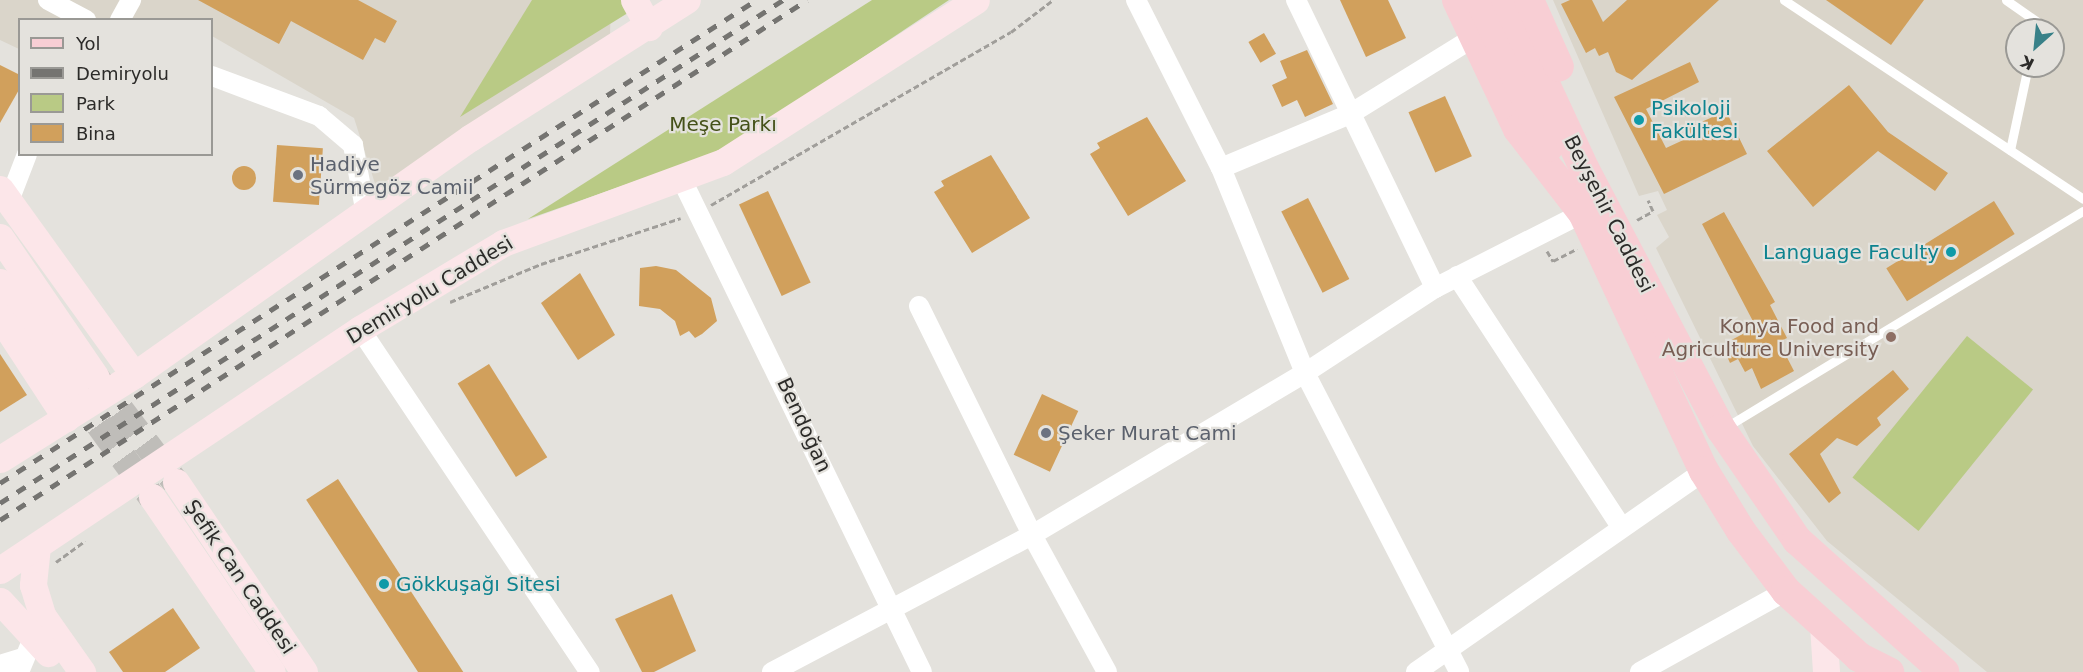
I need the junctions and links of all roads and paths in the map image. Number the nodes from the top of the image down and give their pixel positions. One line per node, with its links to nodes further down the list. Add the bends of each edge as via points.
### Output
1 (48, 0): 15 (street)
2 (131, 0): 16 (street)
3 (633, 0): 18 (main road)
4 (976, 0): 27 (main road, Demiryolu Caddesi, via 723,162)
5 (1053, 0): 32 (path, via 1011,32)
6 (1136, 0): 26 (street)
7 (1296, 0): 22 (street)
8 (1457, 0): 19 (main road)
9 (1480, 0): 30 (main road, Beyşehir Caddesi)
10 (1506, 0): 23 (main road, Beyşehir Caddesi)
11 (1529, 0): 23 (main road, via 1571,97)
12 (1784, 0): 24 (lane)
13 (2006, 0): 17 (lane)
14 (675, 3): 18 (main road)
15 (82, 18)
16 (121, 18)
17 (2031, 18)
18 (649, 27): 33 (main road, via 470,138)
19 (1473, 38): 22 (street); 30 (main road, via 1518,129)
20 (213, 76): 33 (street, via 319,116 353,146)
21 (2025, 78): 24 (lane)
22 (1350, 114): 26 (street); 37 (street)
23 (1576, 150): 45 (main road, Beyşehir Caddesi)
24 (2010, 150): 29 (lane)
25 (26, 156): 28 (street)
26 (1221, 168): 42 (street)
27 (682, 180): 32 (street, Bendoğan); 41 (main road, Demiryolu Caddesi, via 591,208 503,243)
28 (4, 195): 43 (main road)
29 (2083, 199)
30 (1577, 202): 35 (street); 47 (main road, Beyşehir Caddesi)
31 (2083, 211): 45 (lane)
32 (699, 212): 38 (path, via 541,264); 59 (street, Bendoğan)
33 (366, 214): 43 (main road)
34 (0, 237): 36 (main road, via 85,384)
35 (1457, 276): 37 (street); 50 (street)
36 (0, 282)
37 (1435, 288): 42 (street)
38 (442, 305)
39 (919, 306): 51 (street)
40 (0, 317): 44 (main road)
41 (360, 329): 53 (main road, Demiryolu Caddesi); 71 (street)
42 (1305, 373): 51 (street); 63 (street)
43 (134, 375): 44 (main road)
44 (66, 418): 46 (main road)
45 (1721, 429): 57 (main road, Beyşehir Caddesi, via 1797,540)
46 (0, 459)
47 (1704, 471): 50 (street); 56 (main road, Beyşehir Caddesi)
48 (176, 482): 70 (main road, Şefik Can Caddesi)
49 (152, 497): 69 (main road, Şefik Can Caddesi)
50 (1621, 527): 63 (street)
51 (1032, 535): 59 (street); 74 (street)
52 (90, 538): 55 (path)
53 (37, 546): 54 (main road, Demiryolu Caddesi); 55 (main road)
54 (0, 570)
55 (33, 579): 68 (main road, via 42,615)
56 (1786, 591): 61 (main road, Beyşehir Caddesi); 77 (street)
57 (1852, 593): 60 (main road, Beyşehir Caddesi); 61 (main road, via 1830,610)
58 (0, 601): 62 (main road)
59 (889, 610): 72 (street); 73 (street, Bendoğan)
60 (1883, 623): 64 (main road); 80 (main road)
61 (1823, 625): 64 (main road, Beyşehir Caddesi); 78 (main road)
62 (35, 634): 66 (street); 67 (main road)
63 (1445, 652): 75 (street); 76 (street)
64 (1856, 664): 79 (main road)
65 (0, 665): 66 (street)
66 (19, 665)
67 (61, 672)
68 (82, 672)
69 (272, 672)
70 (304, 672)
71 (590, 672)
72 (772, 672)
73 (922, 672)
74 (1107, 672)
75 (1416, 672)
76 (1459, 672)
77 (1640, 672)
78 (1826, 672)
79 (1889, 672)
80 (1944, 672)

